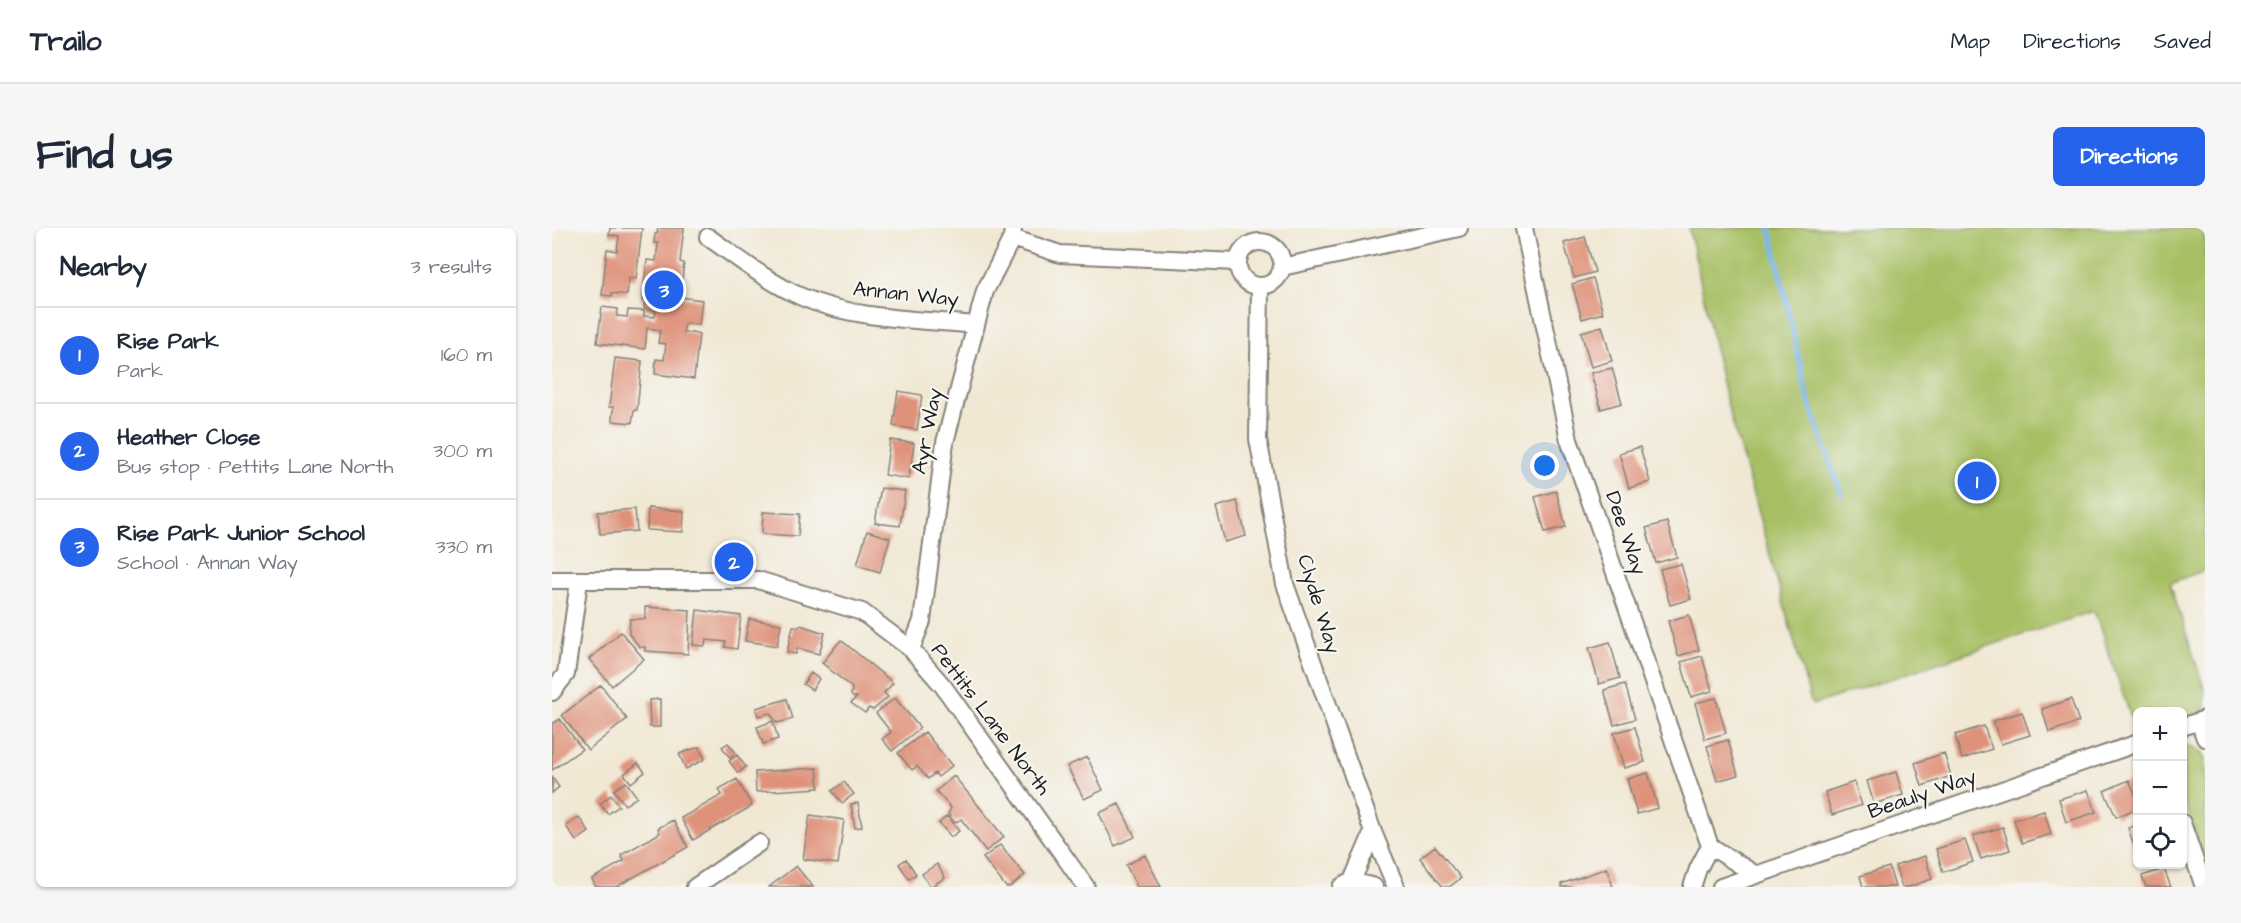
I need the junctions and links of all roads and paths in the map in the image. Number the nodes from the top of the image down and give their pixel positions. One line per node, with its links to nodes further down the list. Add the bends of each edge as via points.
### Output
1 (1459, 228): 7 (street)
2 (1524, 228): 21 (street, Dee Way, via 1569,440)
3 (1012, 233): 6 (street, via 1060,254); 9 (street, Ayr Way, via 985,291)
4 (1261, 235): 6 (street, via 1241,251); 7 (street, via 1278,252)
5 (708, 237): 9 (street, Annan Way, via 801,297 854,314)
6 (1237, 262): 8 (street, via 1241,274)
7 (1282, 267): 8 (street, via 1273,282)
8 (1260, 286): 18 (street, Clyde Way, via 1258,439 1285,584)
9 (975, 325): 12 (street, Ayr Way, via 945,442 922,621)
10 (552, 580): 11 (street, Pettits Lane North)
11 (579, 581): 12 (street, Pettits Lane North, via 758,580 862,612); 13 (street, via 566,674)
12 (911, 649): 25 (street, Pettits Lane North, via 943,686)
13 (552, 692)
14 (2202, 720): 15 (street); 16 (street)
15 (2187, 725)
16 (2205, 738)
17 (2133, 744): 22 (street, Beauly Way)
18 (1373, 831): 23 (street); 27 (street, Clyde Way)
19 (2187, 838): 30 (street)
20 (759, 843): 24 (street)
21 (1710, 846): 22 (street); 28 (street)
22 (1756, 876): 29 (street, Beauly Way)
23 (1347, 884): 26 (street)
24 (695, 887)
25 (1086, 887)
26 (1374, 887)
27 (1396, 887)
28 (1692, 887)
29 (1720, 887)
30 (2204, 887)

